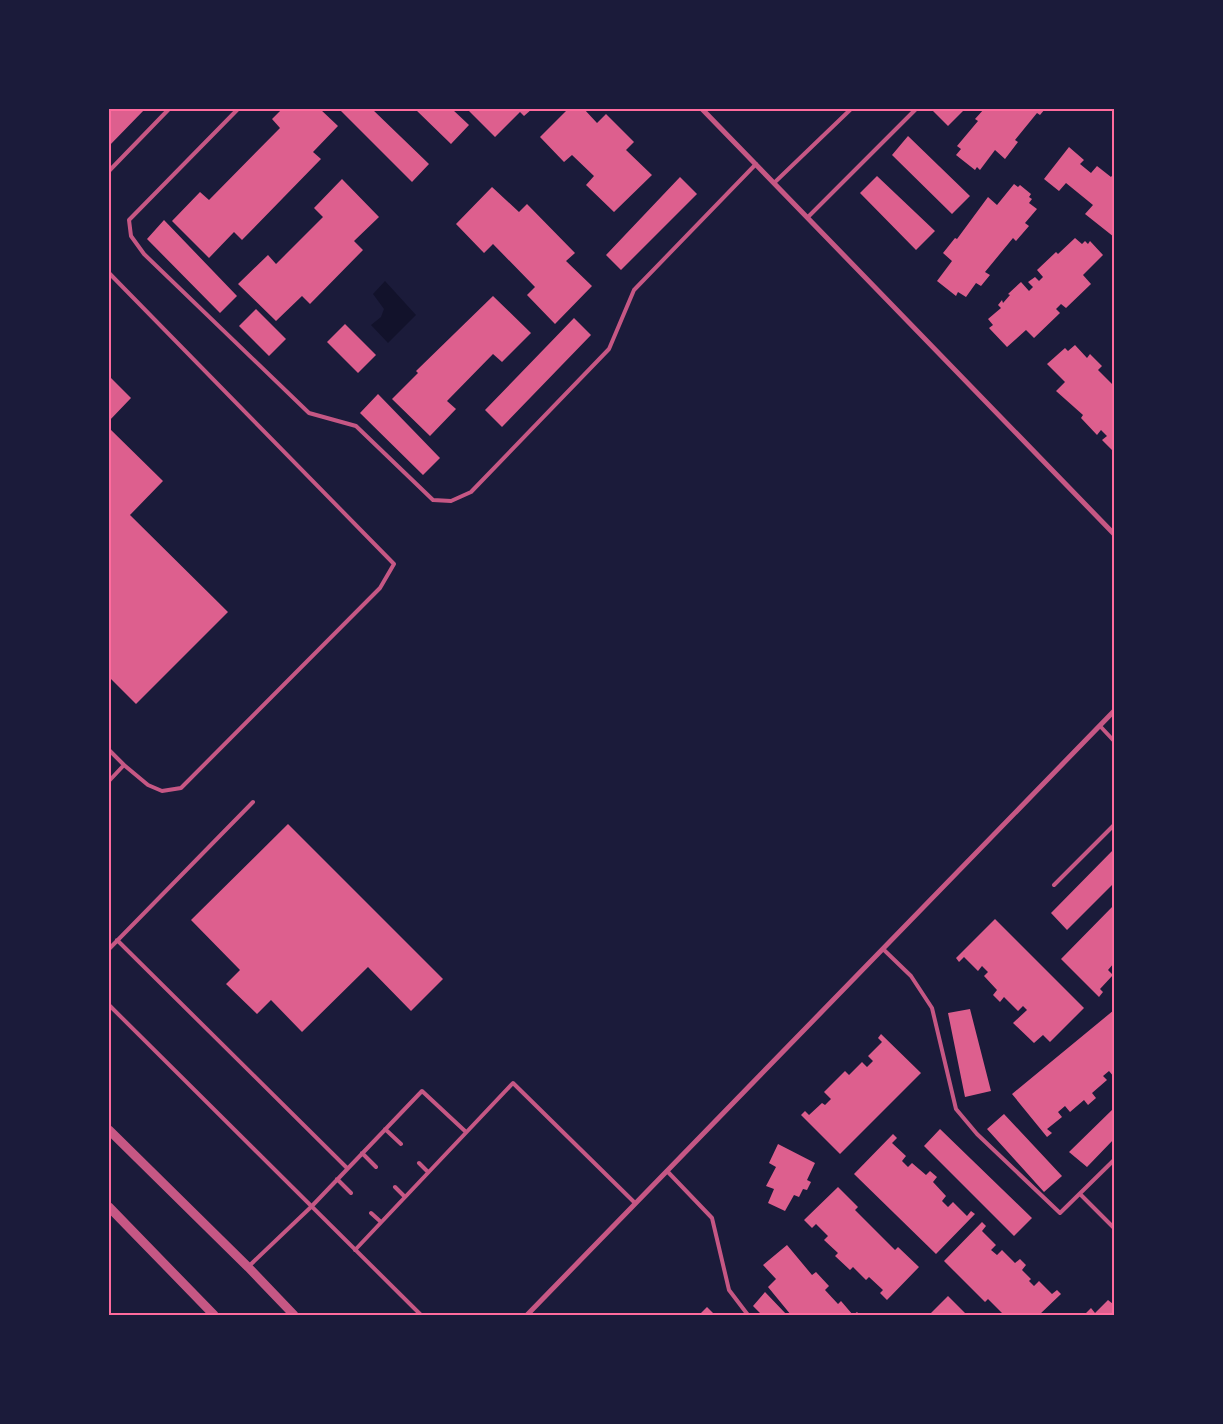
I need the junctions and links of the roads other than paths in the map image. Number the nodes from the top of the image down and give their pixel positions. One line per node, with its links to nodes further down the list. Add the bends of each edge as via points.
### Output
1 (169, 109): 7 (lane)
2 (238, 109): 6 (lane, via 129,220 131,236 144,254 310,413 356,426 434,500 451,501 471,492 609,350 634,290)
3 (702, 109): 6 (street)
4 (851, 109): 8 (lane)
5 (916, 109): 9 (lane)
6 (756, 164): 8 (street)
7 (109, 171)
8 (774, 183): 9 (street)
9 (808, 217): 11 (street)
10 (109, 273): 16 (lane, via 394,564 380,588 181,788 162,791 148,785)
11 (1114, 534)
12 (1114, 711): 13 (street)
13 (1100, 726): 14 (lane); 23 (street)
14 (1114, 741)
15 (109, 750): 16 (lane)
16 (124, 766): 17 (lane)
17 (109, 781)
18 (253, 802): 21 (lane)
19 (1114, 825): 20 (lane)
20 (1054, 885)
21 (117, 940): 22 (lane); 33 (lane)
22 (109, 949)
23 (883, 950): 34 (street); 39 (lane, via 911,976 932,1008 956,1109 977,1134 1060,1213)
24 (109, 1005): 43 (lane)
25 (385, 1129): 27 (lane, via 422,1092); 28 (lane); 29 (lane)
26 (109, 1130): 48 (street)
27 (466, 1132): 35 (lane); 41 (lane, via 513,1083)
28 (400, 1144)
29 (362, 1153): 32 (lane); 33 (lane)
30 (1114, 1160): 39 (lane)
31 (419, 1163): 35 (lane)
32 (376, 1167)
33 (347, 1168): 36 (lane)
34 (667, 1171): 41 (street); 53 (lane, via 712,1218 729,1290)
35 (428, 1172): 40 (lane)
36 (337, 1179): 38 (lane); 43 (lane)
37 (395, 1187): 40 (lane)
38 (351, 1193)
39 (1080, 1194): 46 (lane)
40 (405, 1197): 45 (lane)
41 (635, 1204): 52 (street)
42 (109, 1207): 49 (street)
43 (311, 1207): 47 (lane); 48 (lane)
44 (371, 1213): 45 (lane)
45 (381, 1222): 47 (lane)
46 (1114, 1228)
47 (355, 1250): 51 (lane)
48 (248, 1267): 50 (street)
49 (214, 1315)
50 (294, 1315)
51 (421, 1315)
52 (527, 1315)
53 (748, 1315)

